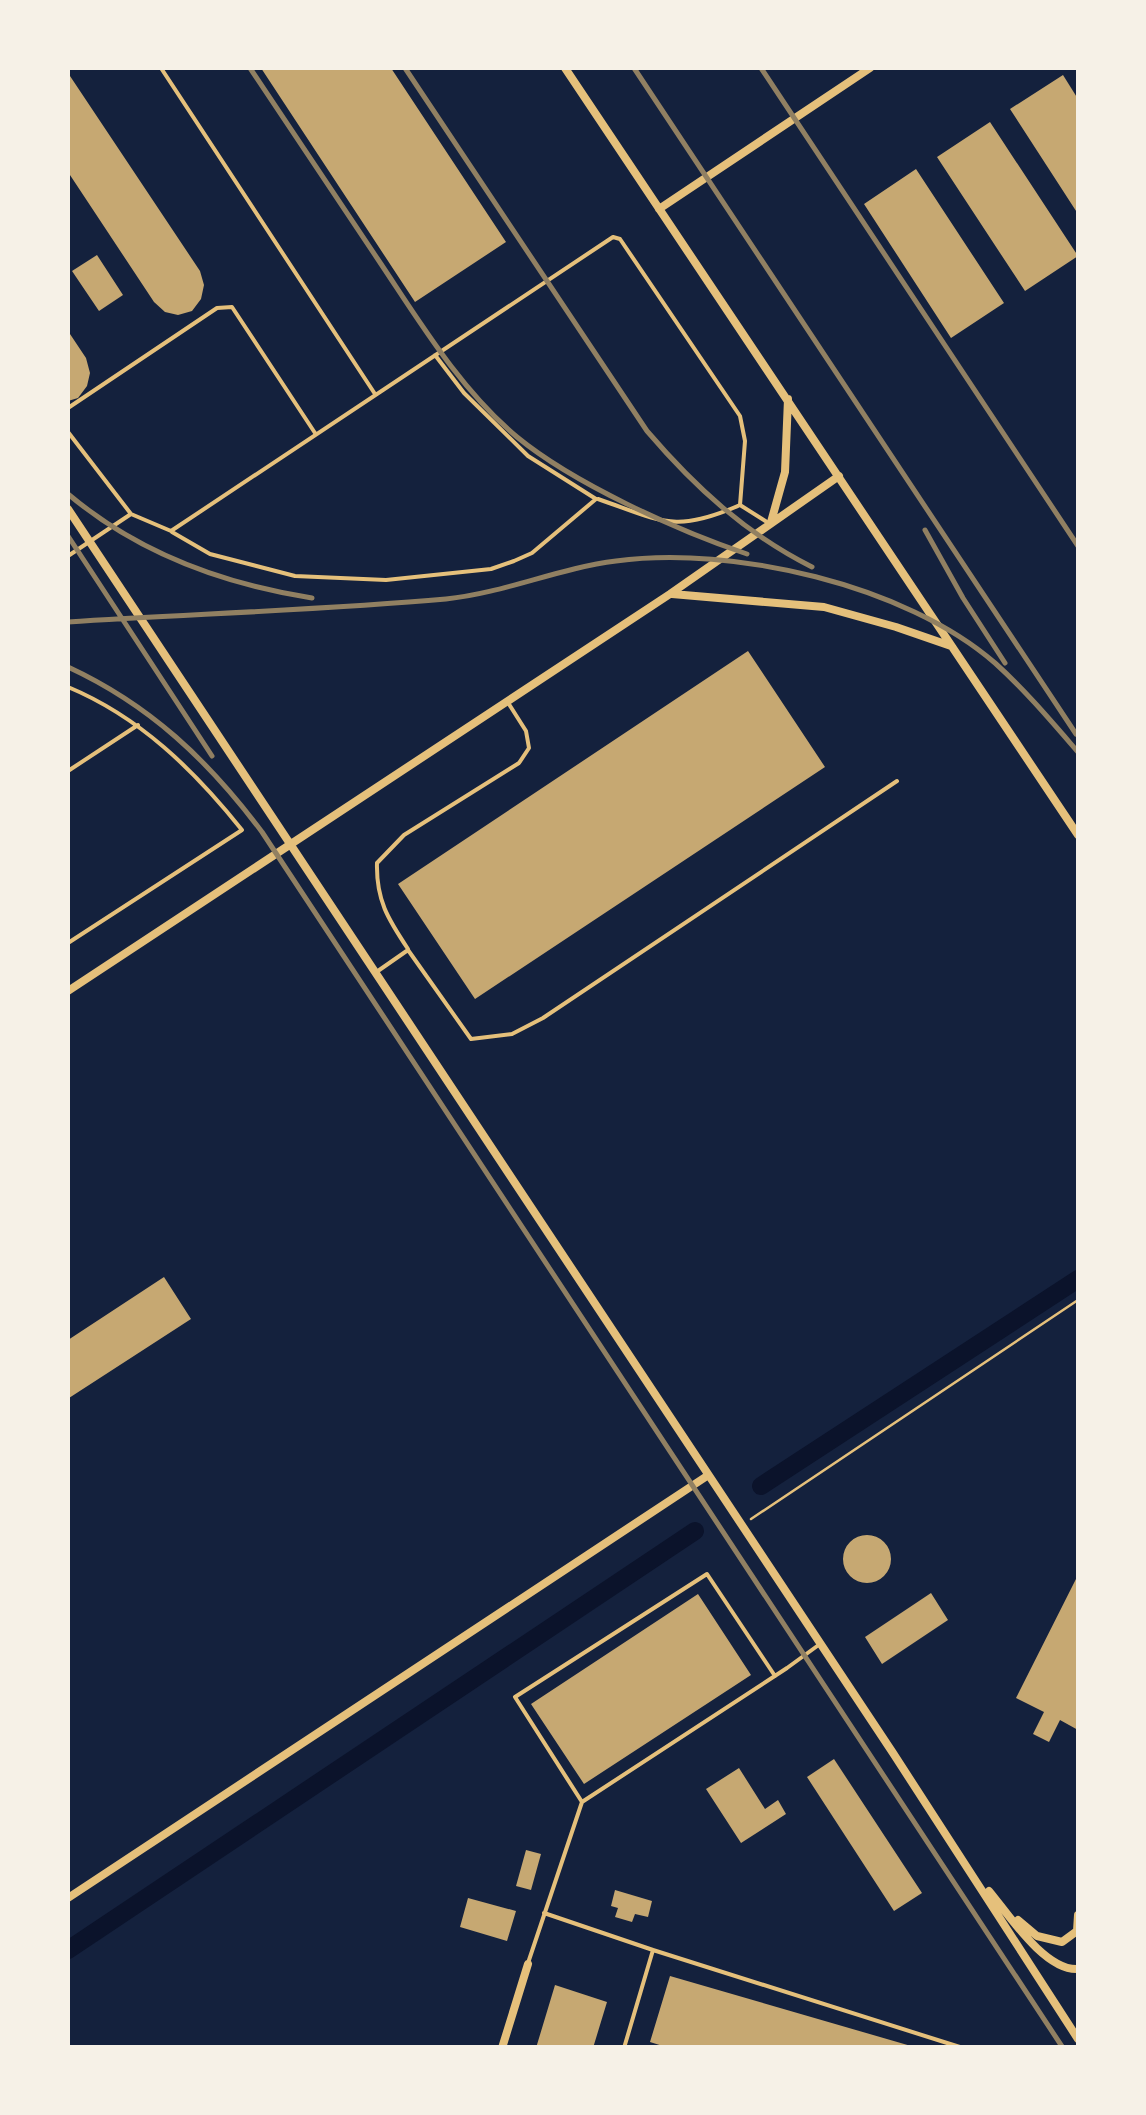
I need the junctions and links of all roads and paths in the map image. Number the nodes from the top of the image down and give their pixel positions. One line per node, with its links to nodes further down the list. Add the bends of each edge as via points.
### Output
1 (161, 68): 6 (lane)
2 (566, 68): 4 (street)
3 (870, 68): 4 (street)
4 (659, 209): 7 (street)
5 (435, 354): 6 (lane); 12 (lane, via 528,456); 13 (lane, via 613,237 620,239 740,416)
6 (375, 395): 10 (lane)
7 (788, 399): 11 (street); 16 (street, via 785,472)
8 (68, 408): 10 (lane, via 216,308 232,307)
9 (68, 432): 15 (lane)
10 (315, 434): 17 (lane)
11 (839, 476): 16 (street); 21 (street)
12 (596, 499): 13 (lane, via 685,524); 17 (lane, via 514,561 386,580 295,576 210,554)
13 (740, 505): 16 (lane)
14 (68, 509): 18 (street)
15 (131, 514): 17 (lane); 18 (lane)
16 (770, 524): 20 (street)
17 (171, 531)
18 (90, 542): 19 (lane); 28 (street)
19 (68, 556)
20 (670, 594): 21 (street, via 824,608); 23 (street)
21 (951, 646): 27 (street)
22 (68, 687): 24 (lane)
23 (508, 701): 28 (street); 30 (lane, via 526,731 529,748 519,763 404,834 377,863 376,888)
24 (138, 725): 25 (lane); 29 (lane, via 180,760 242,830)
25 (68, 771)
26 (898, 782): 30 (lane, via 512,1034 471,1038)
27 (1078, 835)
28 (290, 844): 31 (street); 32 (street)
29 (68, 942)
30 (408, 950): 31 (lane)
31 (375, 973): 34 (street)
32 (68, 992)
33 (1078, 1300): 35 (path)
34 (707, 1476): 35 (street); 41 (street)
35 (741, 1526): 36 (street)
36 (820, 1644): 37 (lane); 39 (street)
37 (775, 1676): 38 (lane); 38 (lane, via 706,1574 515,1697)
38 (582, 1802): 42 (lane)
39 (972, 1873): 40 (street); 47 (street)
40 (988, 1891): 43 (street, via 1048,1940 1073,1936); 46 (street, via 1048,1957)
41 (68, 1898)
42 (544, 1913): 44 (lane); 45 (lane)
43 (1078, 1915)
44 (653, 1950): 49 (lane); 50 (lane)
45 (528, 1964): 48 (street)
46 (1078, 1969)
47 (1078, 2039)
48 (502, 2048)
49 (624, 2048)
50 (963, 2048)

